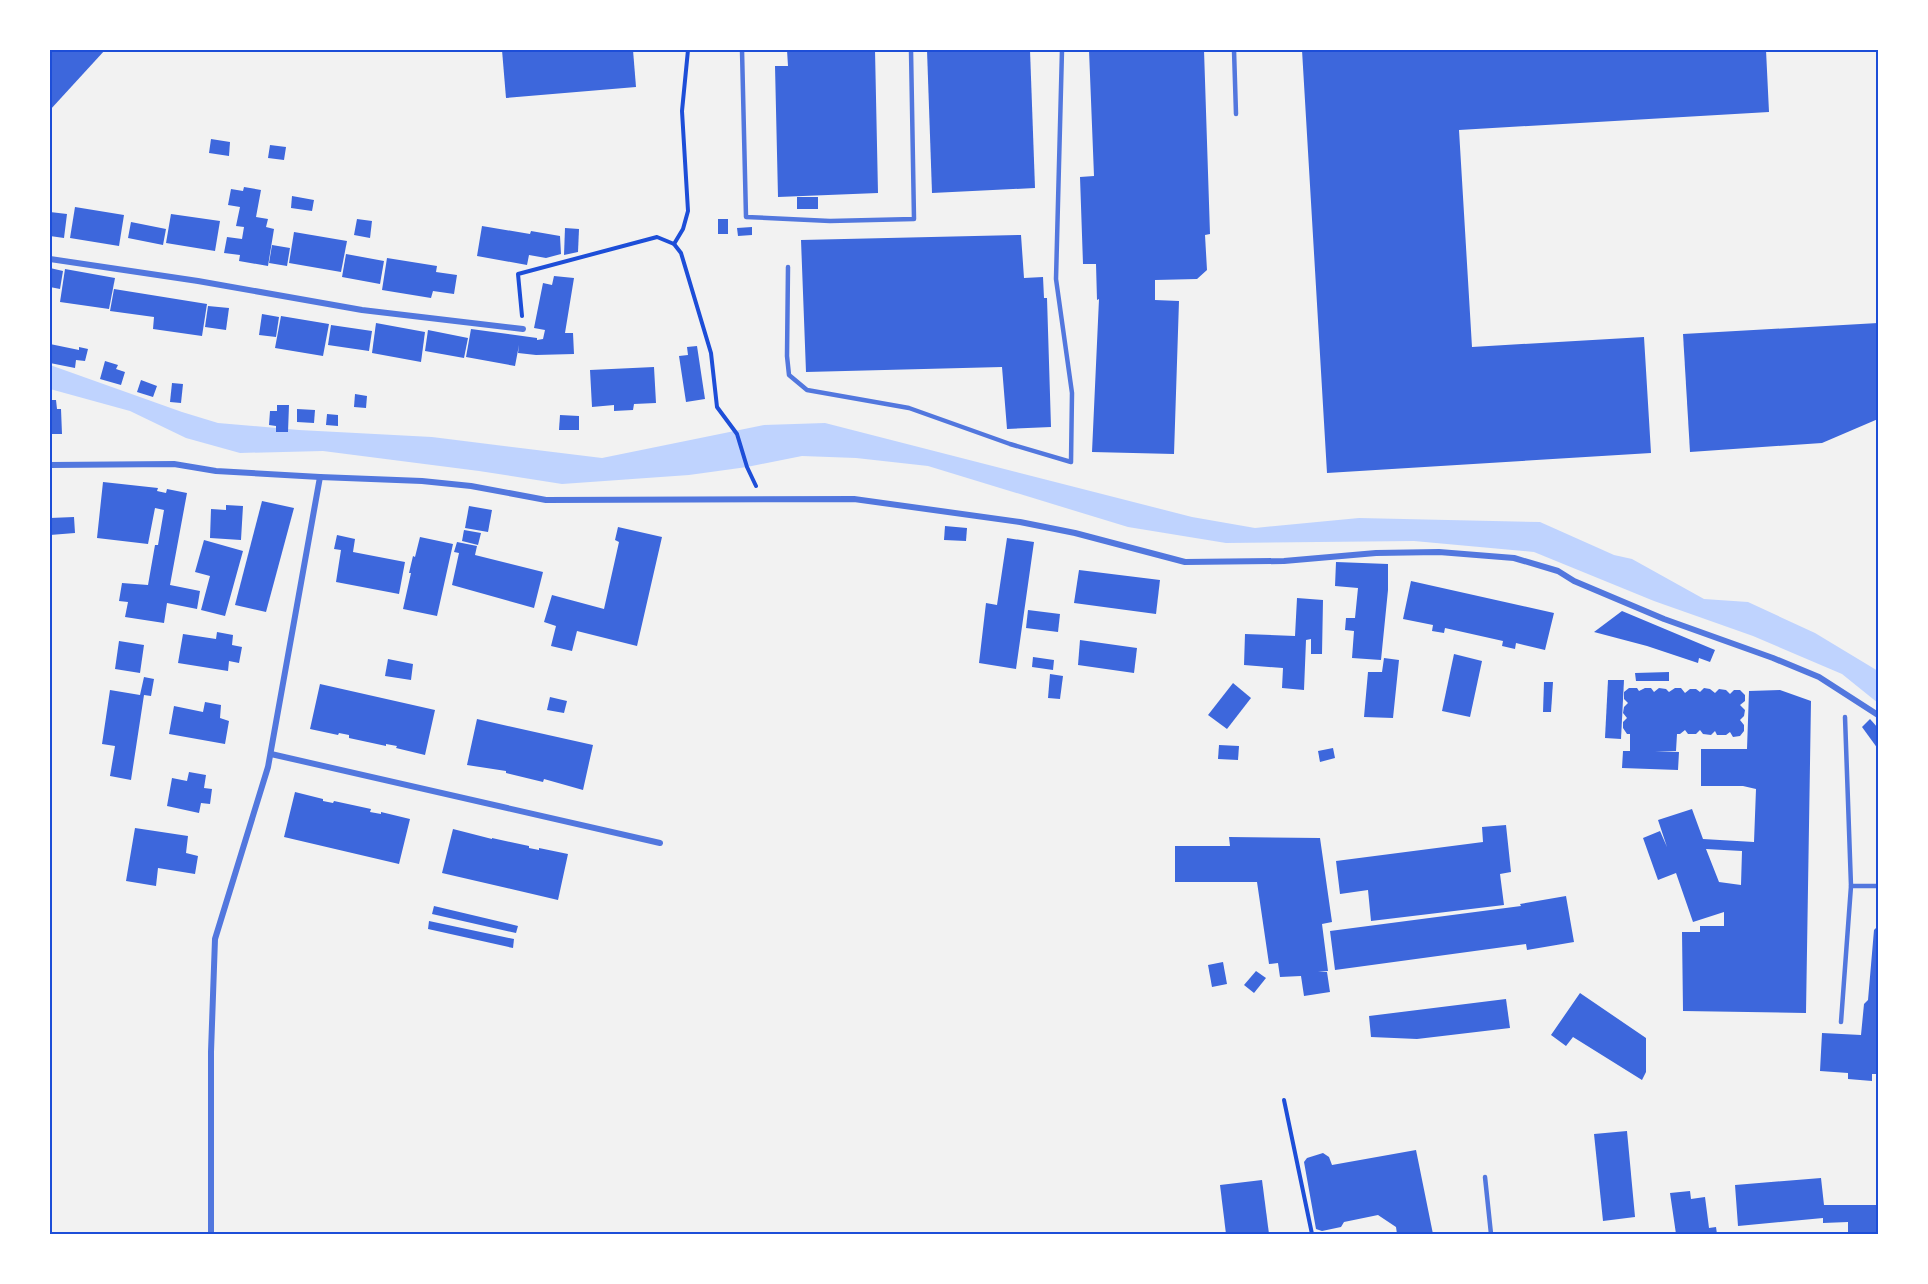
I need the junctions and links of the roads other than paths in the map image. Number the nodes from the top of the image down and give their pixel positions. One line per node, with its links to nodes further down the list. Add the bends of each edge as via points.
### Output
1 (742, 50): 2 (lane, via 746,217 830,221 914,219)
2 (911, 50)
3 (1062, 50): 7 (lane, via 1056,279 1072,393 1071,462 909,408 807,390 789,375)
4 (1234, 50): 5 (lane)
5 (1236, 114)
6 (50, 259): 8 (street, via 362,310)
7 (788, 267)
8 (523, 329)
9 (50, 465): 10 (street, via 174,464 216,471)
10 (320, 477): 11 (street, via 422,481 546,500 854,499 1020,522 1185,562 1439,552 1514,558 1558,571 1664,619 1819,677); 13 (street)
11 (1878, 715)
12 (1845, 717): 15 (lane)
13 (271, 754): 14 (street); 19 (street, via 215,939)
14 (660, 843)
15 (1851, 886): 16 (lane); 17 (lane)
16 (1878, 886)
17 (1841, 1022)
18 (1485, 1177): 20 (lane)
19 (211, 1234)
20 (1491, 1234)

